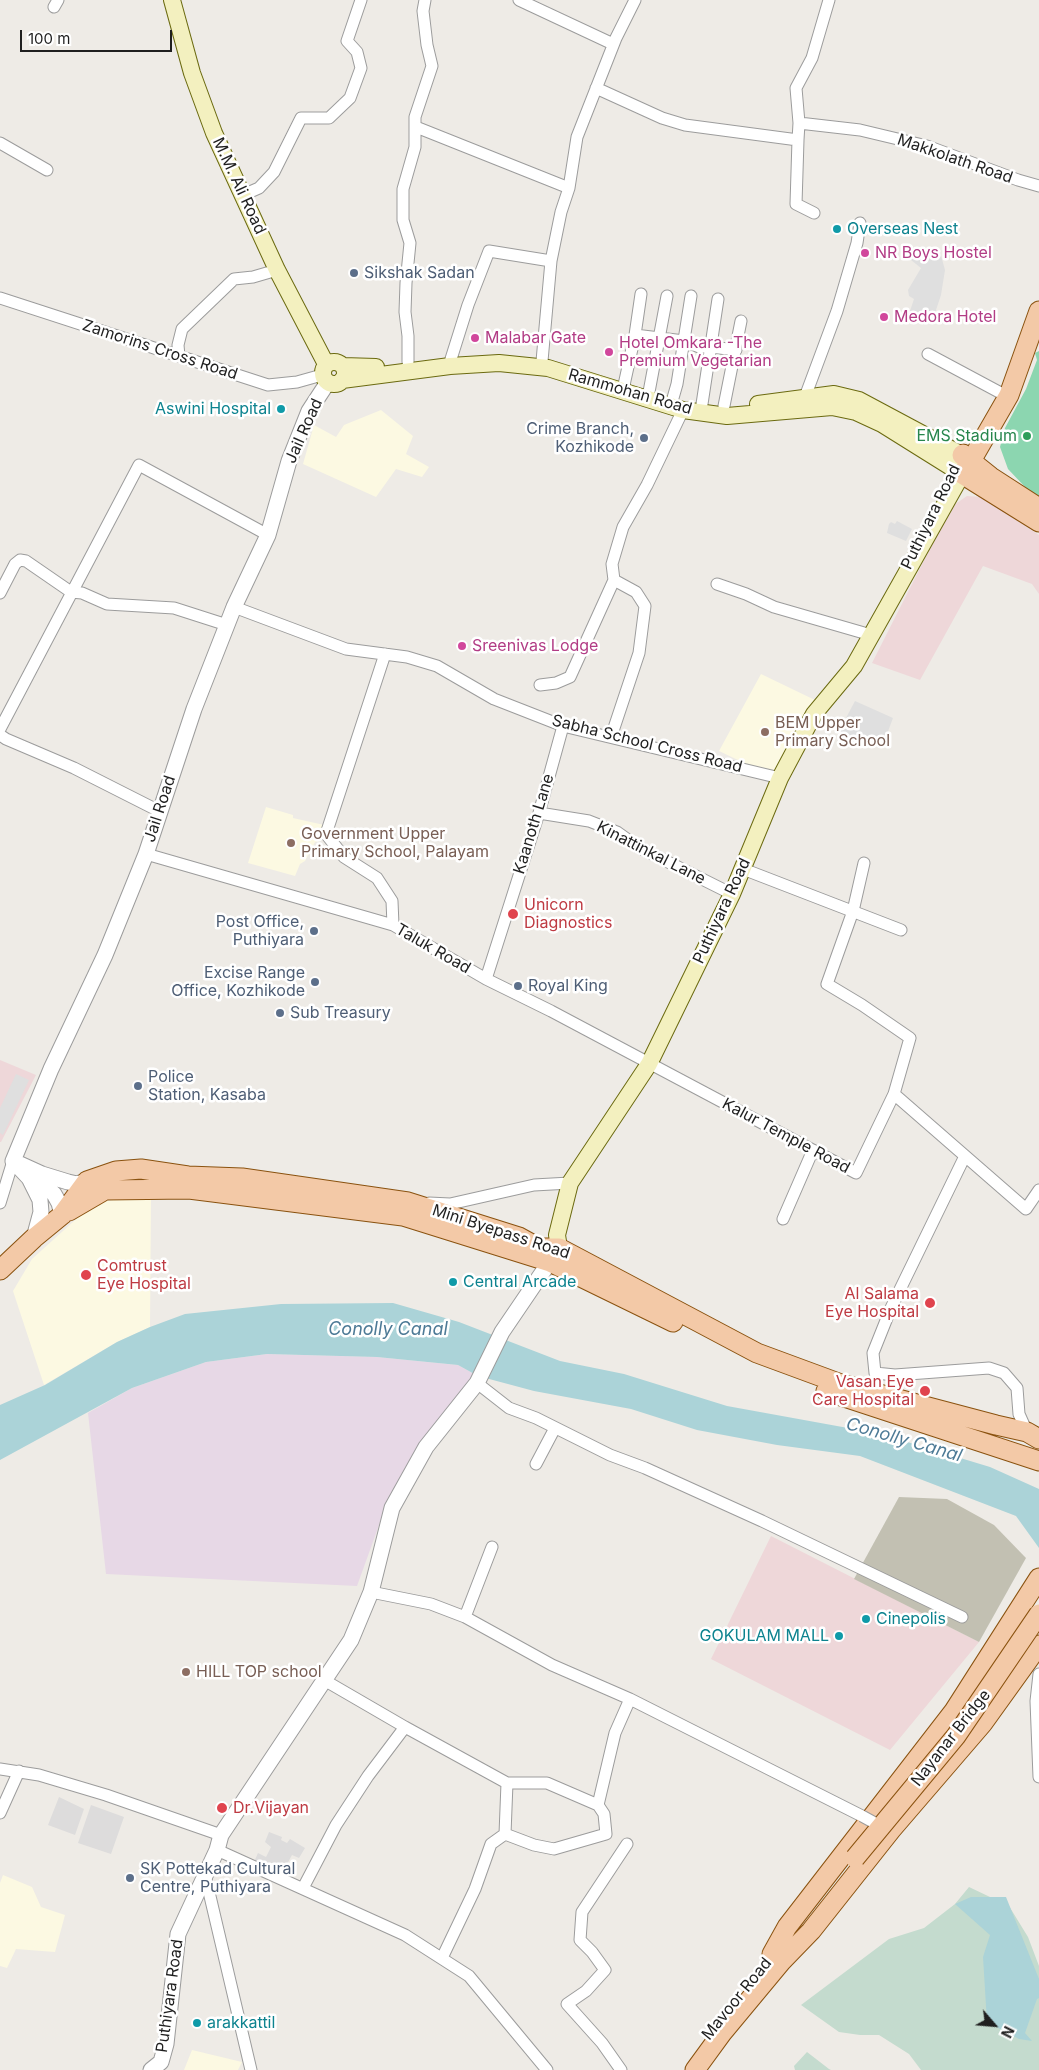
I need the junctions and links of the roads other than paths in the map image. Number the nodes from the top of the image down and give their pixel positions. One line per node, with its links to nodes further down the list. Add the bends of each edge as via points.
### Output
1 (172, 0): 16 (main road, M.M. Ali Road, via 192,73 214,133)
2 (361, 0): 16 (street, via 348,41 357,52 362,68 350,98 329,118 301,118 274,172 259,188)
3 (425, 0): 10 (street, via 423,11 432,66 415,117)
4 (519, 0): 7 (street)
5 (635, 0): 7 (street)
6 (829, 0): 9 (street, via 812,58 796,88)
7 (614, 44): 8 (street)
8 (596, 88): 11 (street, via 685,125); 15 (street, via 577,137)
9 (799, 123): 11 (street); 14 (street, Makkolath Road, via 860,130 927,146)
10 (416, 127): 15 (street); 37 (street, via 415,147 403,189 403,220 410,243 405,303)
11 (798, 140): 17 (street, via 796,204)
12 (0, 142): 13 (street)
13 (47, 170)
14 (1039, 186)
15 (569, 188): 19 (street)
16 (243, 195): 20 (main road, M.M. Ali Road)
17 (814, 213)
18 (860, 223): 43 (street, via 837,311)
19 (551, 261): 35 (street, via 489,250); 36 (street)
20 (277, 270): 34 (street, via 234,279 182,329); 38 (main road, M.M. Ali Road)
21 (641, 294): 28 (street)
22 (667, 296): 29 (street)
23 (691, 296): 30 (street)
24 (0, 298): 34 (street, Zamorins Cross Road)
25 (718, 299): 31 (street)
26 (1039, 311): 39 (main road)
27 (741, 321): 32 (street)
28 (635, 335): 29 (street); 40 (street)
29 (659, 338): 30 (street); 41 (street)
30 (684, 341): 31 (street, via 699,347); 44 (street)
31 (712, 347): 32 (street); 45 (street)
32 (736, 350): 45 (street)
33 (928, 354): 42 (street)
34 (179, 356): 38 (street, Zamorins Cross Road, via 268,386)
35 (451, 359): 36 (main road, Rammohan Road); 37 (main road, Rammohan Road)
36 (542, 361): 40 (main road, Rammohan Road)
37 (408, 362): 38 (main road, Rammohan Road)
38 (332, 373): 44 (main road, Rammohan Road, via 499,364 528,366 557,370); 49 (street, Jail Road, via 309,412 289,461)
39 (1015, 374): 42 (main road); 46 (main road, via 1009,395)
40 (624, 385): 41 (main road, Rammohan Road)
41 (649, 392): 44 (main road, Rammohan Road)
42 (999, 392): 46 (main road)
43 (805, 397): 45 (main road, Rammohan Road); 46 (main road, Rammohan Road, via 834,394 859,400)
44 (678, 404): 45 (main road, Rammohan Road); 50 (street, via 647,485 623,527 612,564)
45 (710, 407): 46 (main road, Rammohan Road, via 738,416 832,407 856,412)
46 (962, 465): 47 (main road, via 990,476); 48 (main road); 56 (main road, Puthiyara Road, via 909,570)
47 (1039, 508)
48 (1039, 522)
49 (268, 535): 52 (street, via 139,465); 54 (street, Jail Road)
50 (614, 580): 58 (street, via 570,677); 62 (street, via 636,592 645,606 639,653)
51 (717, 584): 56 (street, via 774,607)
52 (71, 592): 53 (street, via 20,560); 55 (street, via 116,606 174,608); 60 (street)
53 (0, 593)
54 (234, 607): 55 (street, Jail Road); 57 (street, Sabha School Cross Road, via 346,648)
55 (227, 625): 64 (street, Jail Road)
56 (870, 635): 63 (main road, Puthiyara Road, via 854,666 814,714)
57 (385, 654): 59 (street, Sabha School Cross Road, via 437,666 494,699); 71 (street, via 326,834 344,858 377,878 392,901)
58 (540, 685)
59 (563, 726): 62 (street, Sabha School Cross Road); 65 (street, Kaanoth Lane)
60 (0, 729)
61 (0, 735): 64 (street)
62 (611, 737): 63 (street, Sabha School Cross Road)
63 (780, 778): 68 (main road, Puthiyara Road)
64 (159, 811): 66 (street, Jail Road)
65 (539, 813): 69 (street, Kinattinkal Lane, via 589,821 617,832 638,847); 73 (street, Kaanoth Lane)
66 (146, 854): 71 (street, Taluk Road); 78 (street, Jail Road)
67 (864, 863): 70 (street)
68 (743, 868): 69 (main road, Puthiyara Road); 70 (street)
69 (732, 894): 74 (main road, Puthiyara Road)
70 (853, 911): 72 (street); 75 (street, via 828,984 910,1038)
71 (393, 925): 73 (street, Taluk Road)
72 (901, 930)
73 (486, 979): 74 (street, Taluk Road)
74 (649, 1064): 76 (street, Kalur Temple Road); 80 (main road, Puthiyara Road)
75 (894, 1094): 76 (street, Kalur Temple Road, via 856,1172); 77 (street)
76 (812, 1150): 85 (street)
77 (965, 1156): 81 (street, via 1026,1209); 91 (street, via 873,1353 875,1373 895,1375 989,1368 1004,1373 1017,1388 1019,1414)
78 (14, 1161): 79 (street, via 68,1182); 83 (street); 84 (street, via 54,1194); 86 (street, via 29,1178 40,1200 41,1212)
79 (87, 1181): 82 (main road, Mini Byepass Road, via 116,1171 141,1169 188,1176 242,1178); 84 (main road)
80 (570, 1184): 82 (street, via 534,1185 450,1204); 87 (main road, Puthiyara Road)
81 (1039, 1190)
82 (408, 1202): 87 (main road, Mini Byepass Road, via 519,1237)
83 (0, 1203)
84 (62, 1215): 86 (main road); 87 (main road, via 105,1190 189,1189 402,1216)
85 (783, 1219)
86 (34, 1238): 88 (main road)
87 (554, 1255): 89 (street, Puthiyara Road, via 502,1332); 91 (main road, Mini Byepass Road, via 757,1352 841,1384); 92 (main road, via 737,1354 836,1395)
88 (0, 1270)
89 (477, 1383): 90 (street, via 509,1408); 96 (street, Puthiyara Road, via 426,1447 392,1508)
90 (555, 1428): 93 (street); 99 (street, via 762,1521)
91 (1033, 1435)
92 (1039, 1461)
93 (536, 1464)
94 (492, 1547): 98 (street)
95 (1038, 1581): 101 (main road)
96 (371, 1592): 98 (street, via 431,1604); 102 (street, Puthiyara Road, via 351,1640)
97 (1039, 1614): 117 (main road, Nayanar Bridge, bridge, via 956,1736)
98 (465, 1617): 104 (street, via 552,1665)
99 (962, 1617)
100 (1036, 1658): 103 (main road); 108 (street)
101 (986, 1661): 103 (main road, via 987,1681 992,1686 1001,1688); 121 (main road, via 954,1712 787,1927)
102 (324, 1680): 105 (street); 114 (street, Puthiyara Road)
103 (1011, 1684): 121 (main road, via 983,1723 890,1830 811,1931)
104 (630, 1699): 110 (street, via 615,1733); 112 (street, bridge)
105 (406, 1727): 109 (street); 119 (street, via 336,1825)
106 (0, 1769): 107 (street)
107 (19, 1772): 111 (street); 114 (street, via 106,1795)
108 (1039, 1777)
109 (507, 1784): 110 (street, via 547,1783); 113 (street)
110 (598, 1805): 113 (street, via 604,1814 606,1834 554,1849)
111 (0, 1813)
112 (875, 1823)
113 (505, 1834): 120 (street, via 491,1844 475,1889)
114 (222, 1835): 116 (street, Puthiyara Road)
115 (627, 1844): 125 (street, via 582,1912 580,1940 605,1970 586,1991 567,2004)
116 (217, 1850): 118 (street, Puthiyara Road); 119 (street)
117 (855, 1858): 121 (main road, Mavoor Road)
118 (205, 1875): 122 (street, Puthiyara Road, via 178,1934 166,2044 161,2062); 123 (street)
119 (303, 1888): 120 (street, via 405,1935)
120 (442, 1958): 124 (street, via 469,1976)
121 (776, 1958): 126 (main road, Mavoor Road); 127 (main road, Mavoor Road)
122 (151, 2070)
123 (251, 2070)
124 (546, 2070)
125 (621, 2070)
126 (681, 2070)
127 (695, 2070)

